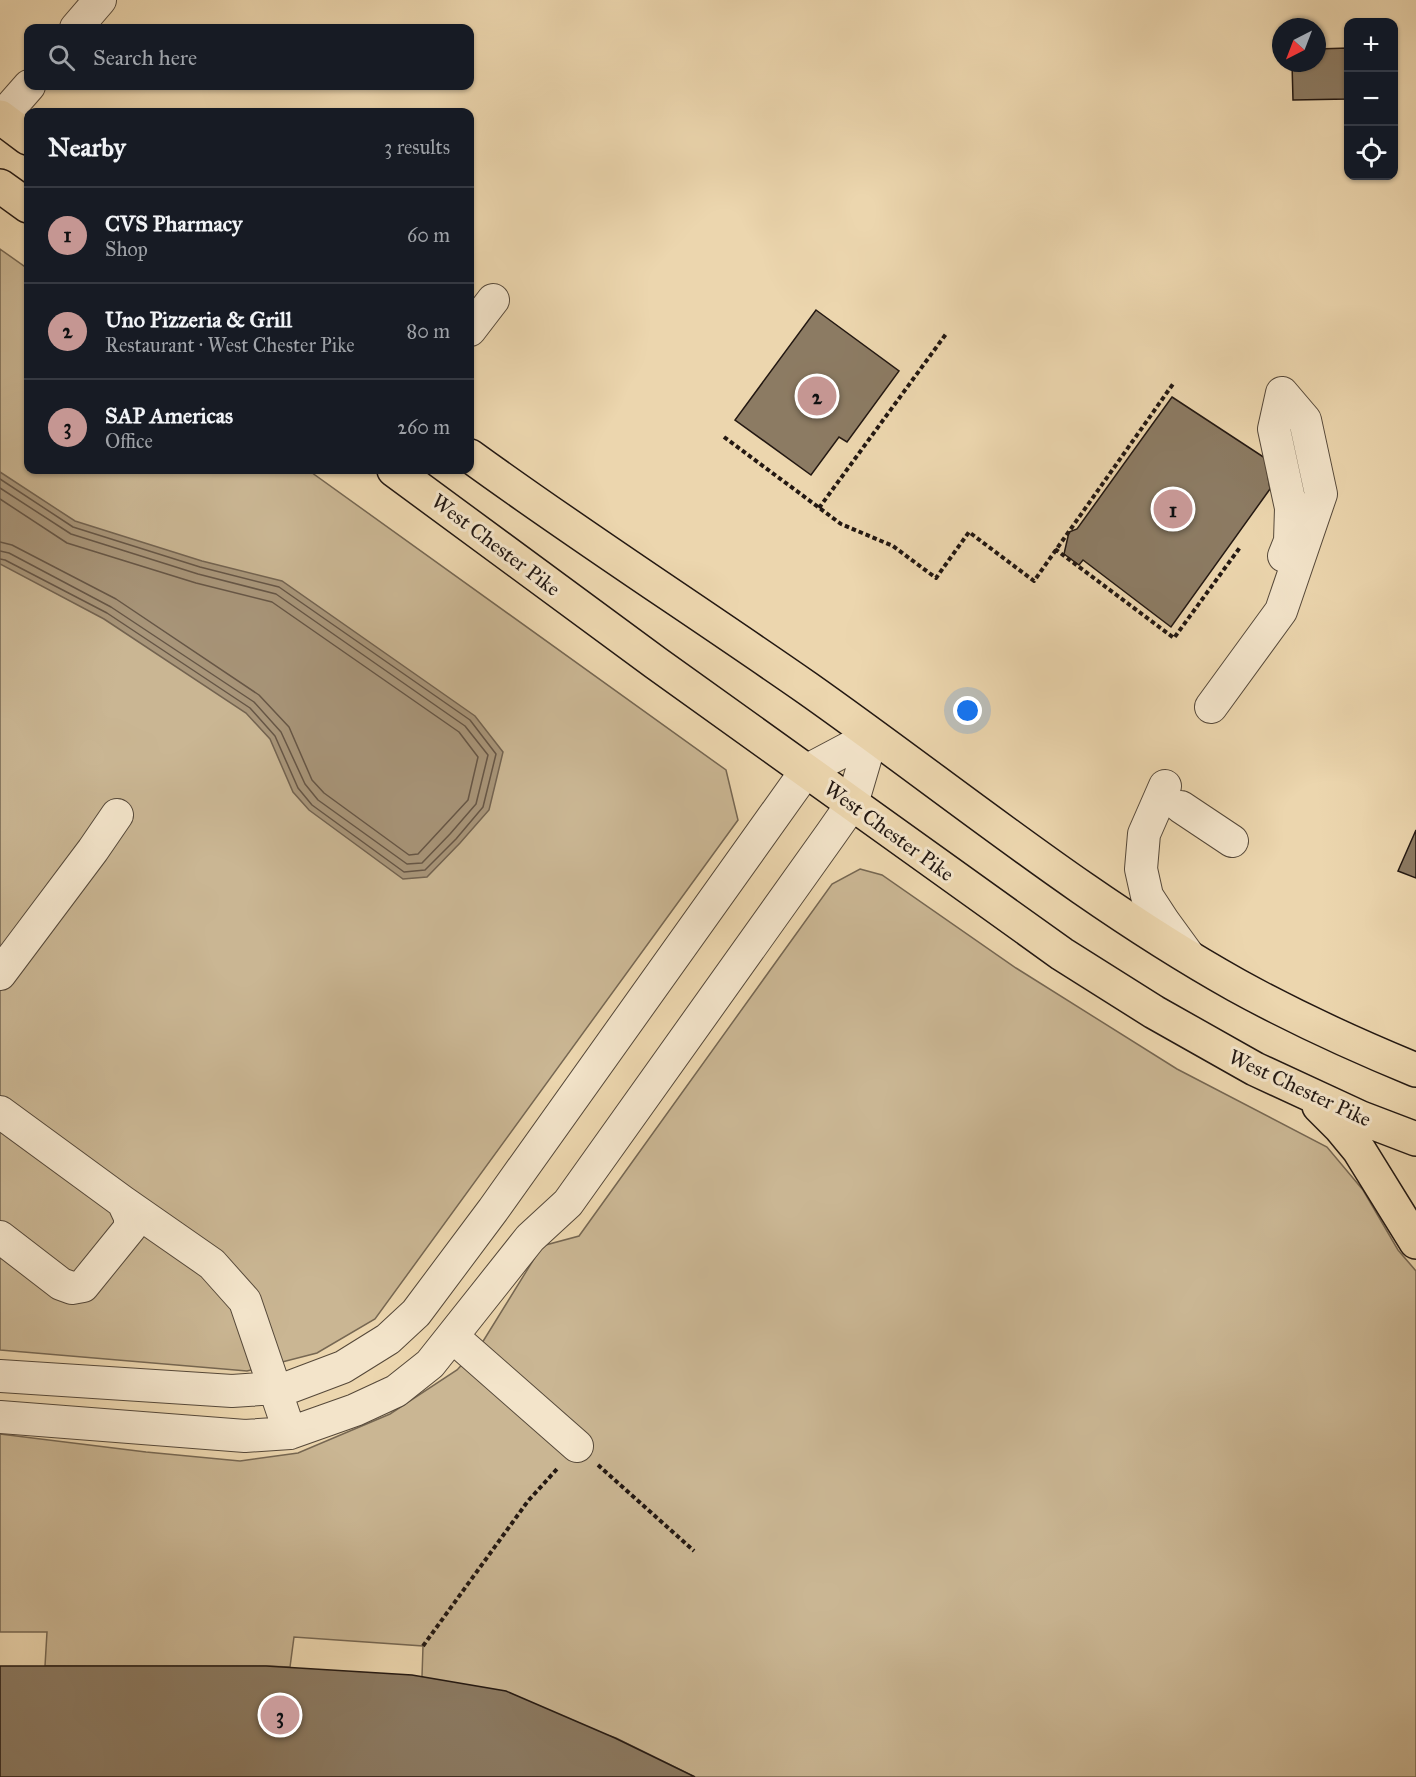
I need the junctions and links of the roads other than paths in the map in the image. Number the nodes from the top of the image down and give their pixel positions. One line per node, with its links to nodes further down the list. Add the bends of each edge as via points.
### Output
1 (100, 0): 2 (street)
2 (79, 24)
3 (26, 90): 4 (street)
4 (1, 118): 5 (highway)
5 (24, 135)
6 (0, 186): 7 (highway)
7 (24, 203)
8 (493, 300): 9 (street)
9 (474, 325)
10 (1282, 393): 13 (street, via 1305,420 1321,494 1281,611)
11 (474, 459): 14 (highway)
12 (400, 474): 15 (highway, West Chester Pike)
13 (1212, 707)
14 (872, 736): 15 (street); 16 (street); 19 (highway, via 1048,864)
15 (806, 771): 16 (highway, West Chester Pike); 30 (street, via 416,1313 388,1338 343,1367 290,1387)
16 (852, 804): 22 (highway, West Chester Pike, via 1097,977 1204,1041); 28 (street, via 568,1203 530,1238)
17 (117, 815): 20 (street)
18 (1232, 841): 19 (street, via 1173,796 1144,834 1141,868 1147,896)
19 (1188, 955): 21 (highway, via 1285,1010)
20 (0, 974)
21 (1416, 1070)
22 (1308, 1094): 24 (highway, West Chester Pike); 27 (highway, via 1359,1150)
23 (0, 1112): 25 (street)
24 (1416, 1139)
25 (123, 1202): 26 (street, via 130,1228 83,1286 61,1284); 30 (street, via 212,1264 245,1301)
26 (0, 1237)
27 (1416, 1242)
28 (453, 1337): 32 (street, via 430,1364 396,1391); 33 (street)
29 (0, 1376): 30 (street, via 232,1391)
30 (276, 1388): 32 (street)
31 (0, 1417): 32 (street, via 245,1436)
32 (290, 1432)
33 (577, 1446)

